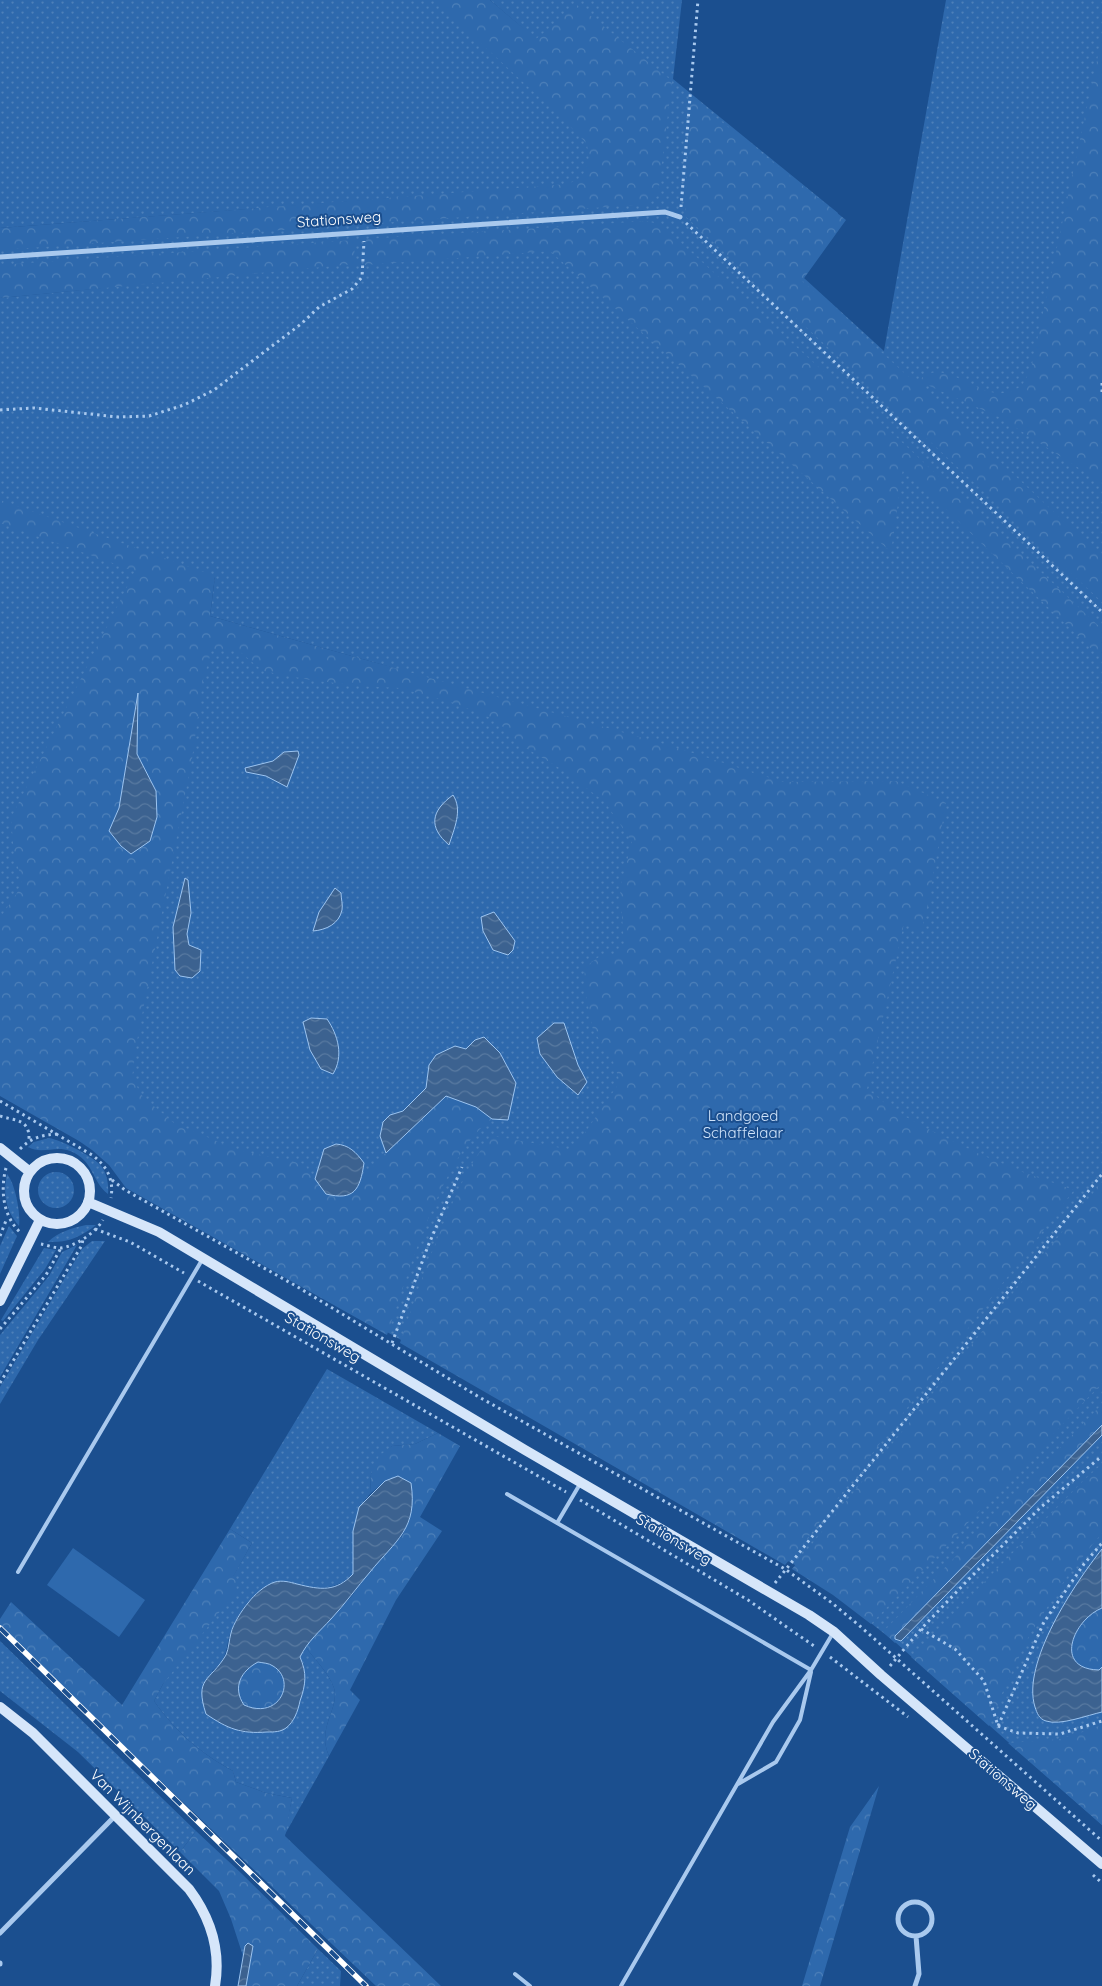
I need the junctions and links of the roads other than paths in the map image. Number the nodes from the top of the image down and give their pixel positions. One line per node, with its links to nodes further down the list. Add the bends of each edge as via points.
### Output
1 (680, 217): 2 (street, Stationsweg, via 666,212)
2 (0, 258)
3 (0, 1148): 4 (main road)
4 (30, 1172): 5 (main road, via 47,1160 68,1160 86,1177 90,1192); 6 (main road, via 25,1198)
5 (88, 1202): 6 (main road, via 83,1211 68,1222 59,1224); 7 (main road, Stationsweg, via 159,1232)
6 (40, 1220): 8 (main road)
7 (203, 1258): 9 (main road, Stationsweg); 12 (lane)
8 (0, 1301)
9 (581, 1482): 11 (lane); 13 (main road, Stationsweg)
10 (508, 1494): 11 (lane)
11 (558, 1523): 14 (lane)
12 (18, 1572)
13 (834, 1632): 14 (lane); 18 (main road, Stationsweg)
14 (811, 1670): 16 (lane, via 773,1722); 16 (lane, via 800,1720 776,1762)
15 (0, 1707): 17 (main road, Van Wijnbergenlaan, via 33,1733)
16 (737, 1785): 24 (lane)
17 (117, 1815): 19 (street); 22 (main road, Van Wijnbergenlaan, via 199,1903 214,1941 217,1959)
18 (1102, 1864)
19 (0, 1933)
20 (916, 1936): 20 (street, via 930,1929 933,1919 930,1909 916,1901 902,1908 898,1918 901,1929); 25 (street, via 919,1974)
21 (515, 1974): 23 (lane)
22 (215, 1986)
23 (530, 1986)
24 (621, 1986)
25 (915, 1986)

